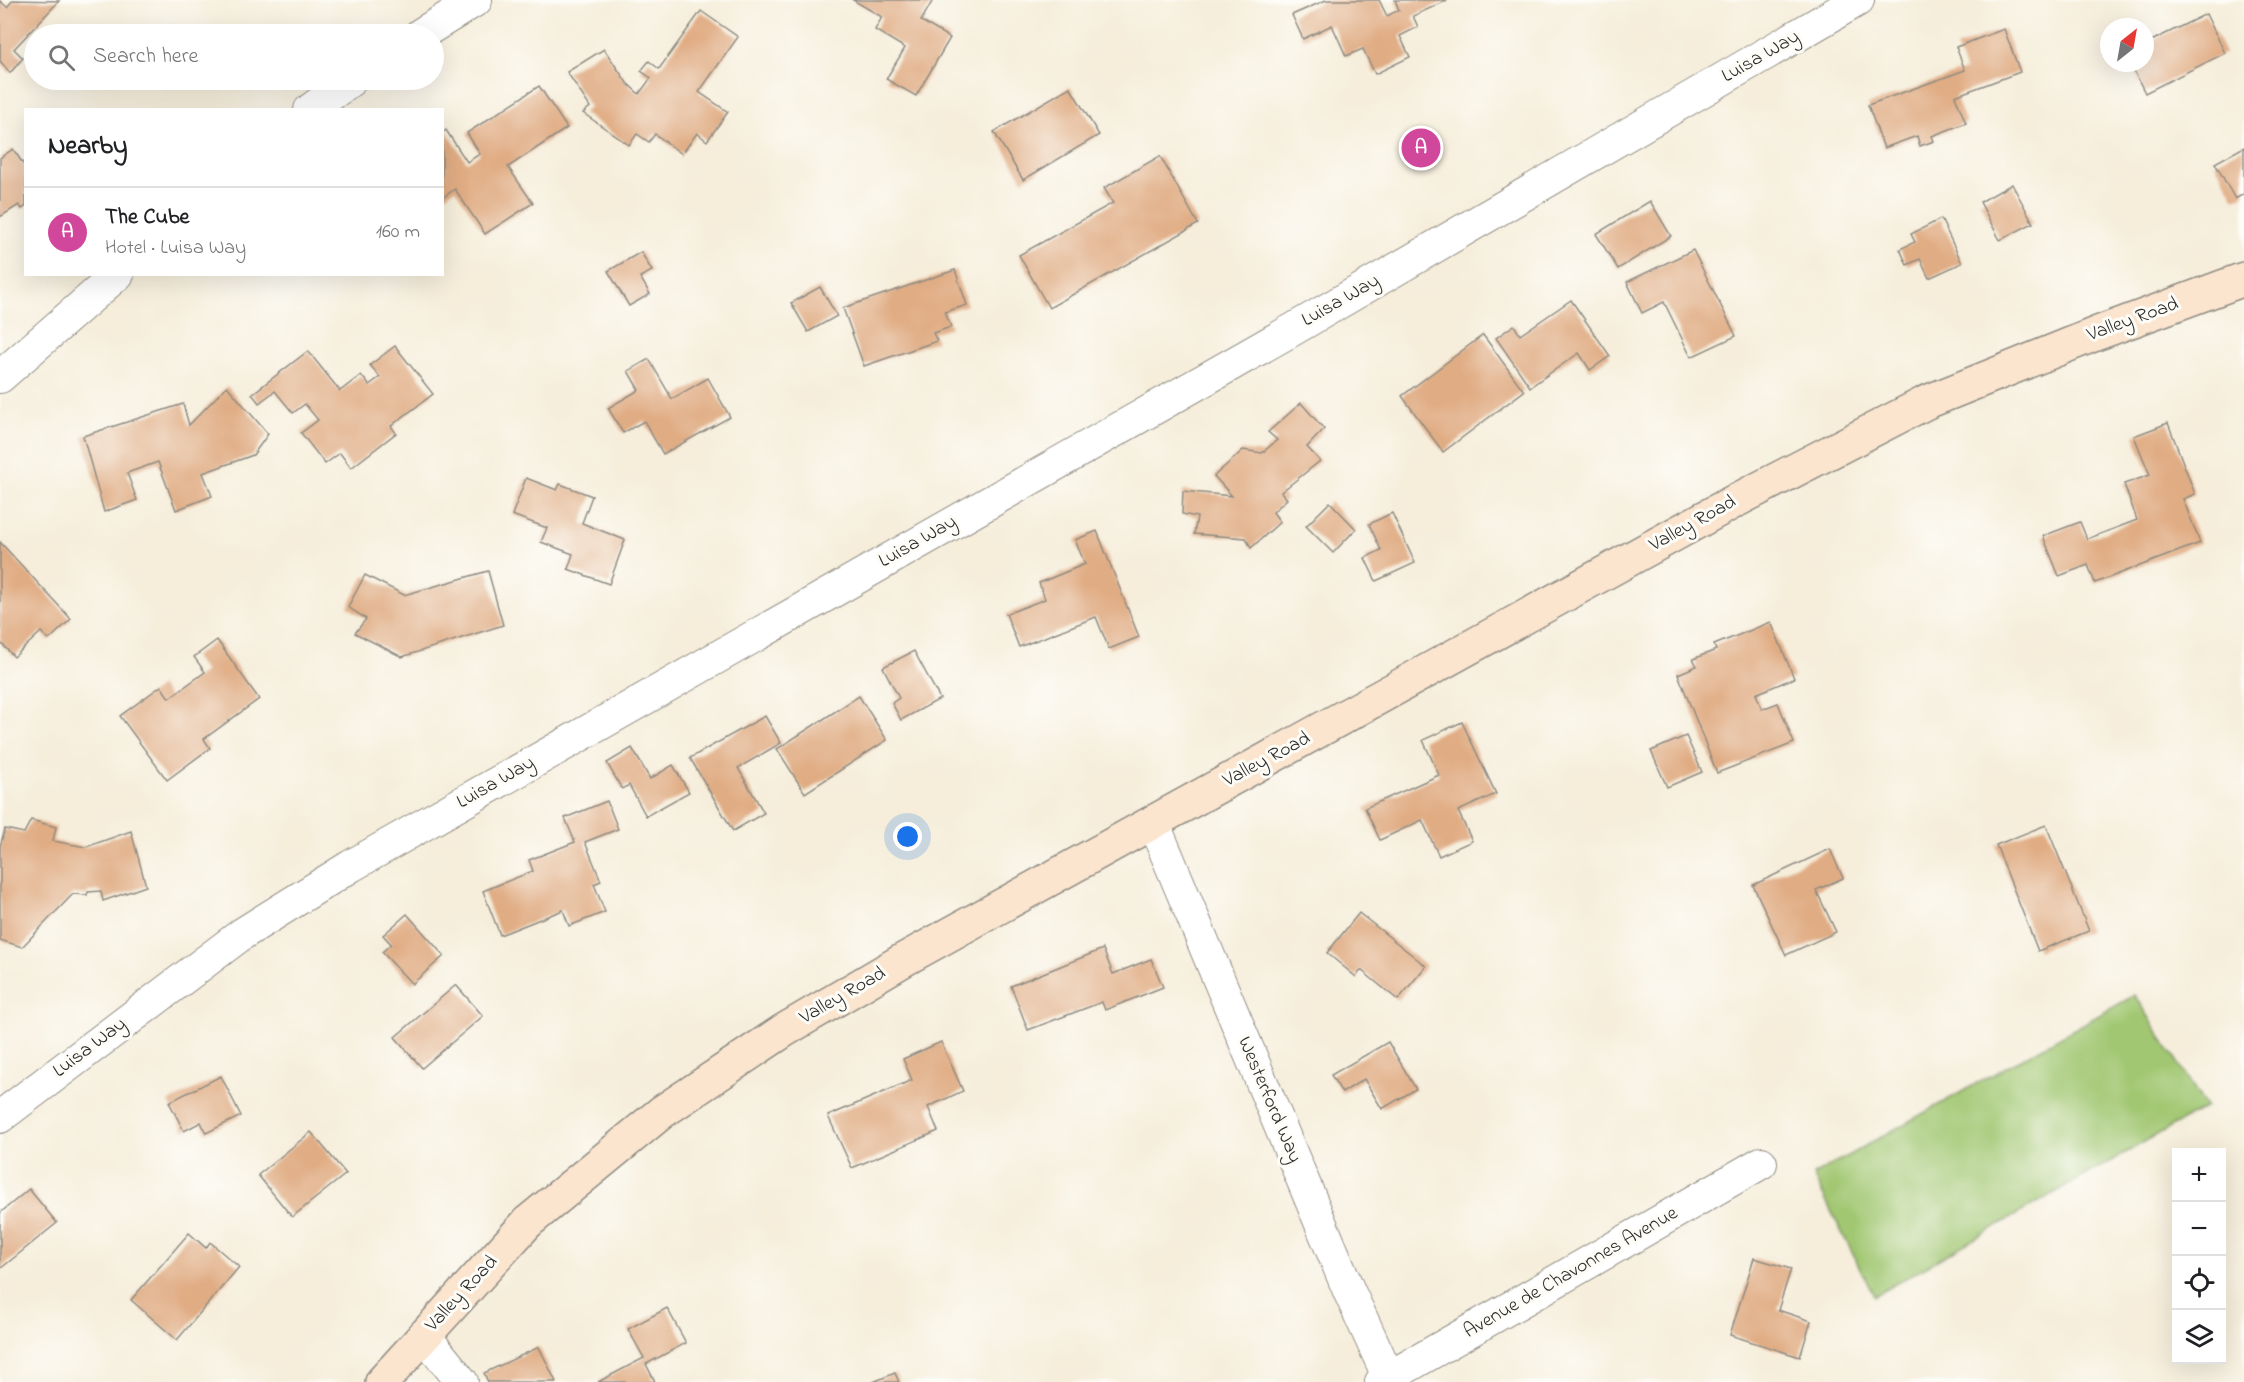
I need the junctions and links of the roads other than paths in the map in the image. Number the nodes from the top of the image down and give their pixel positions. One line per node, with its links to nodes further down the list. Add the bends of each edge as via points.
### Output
1 (476, 0): 3 (street)
2 (1858, 0): 10 (street, Luisa Way, via 1302,324 351,866 242,933)
3 (437, 24)
4 (337, 90): 5 (street)
5 (313, 108)
6 (116, 276): 8 (street)
7 (2244, 279): 9 (street, Valley Road, via 1927,402 1735,501)
8 (0, 377)
9 (1153, 822): 12 (street, Valley Road, via 783,1031 662,1112 528,1222); 13 (street, Westerford Way)
10 (0, 1117)
11 (1761, 1163): 13 (street, Avenue de Chavonnes Avenue)
12 (424, 1335): 14 (street, Valley Road); 15 (street)
13 (1385, 1380)
14 (382, 1382)
15 (462, 1382)

